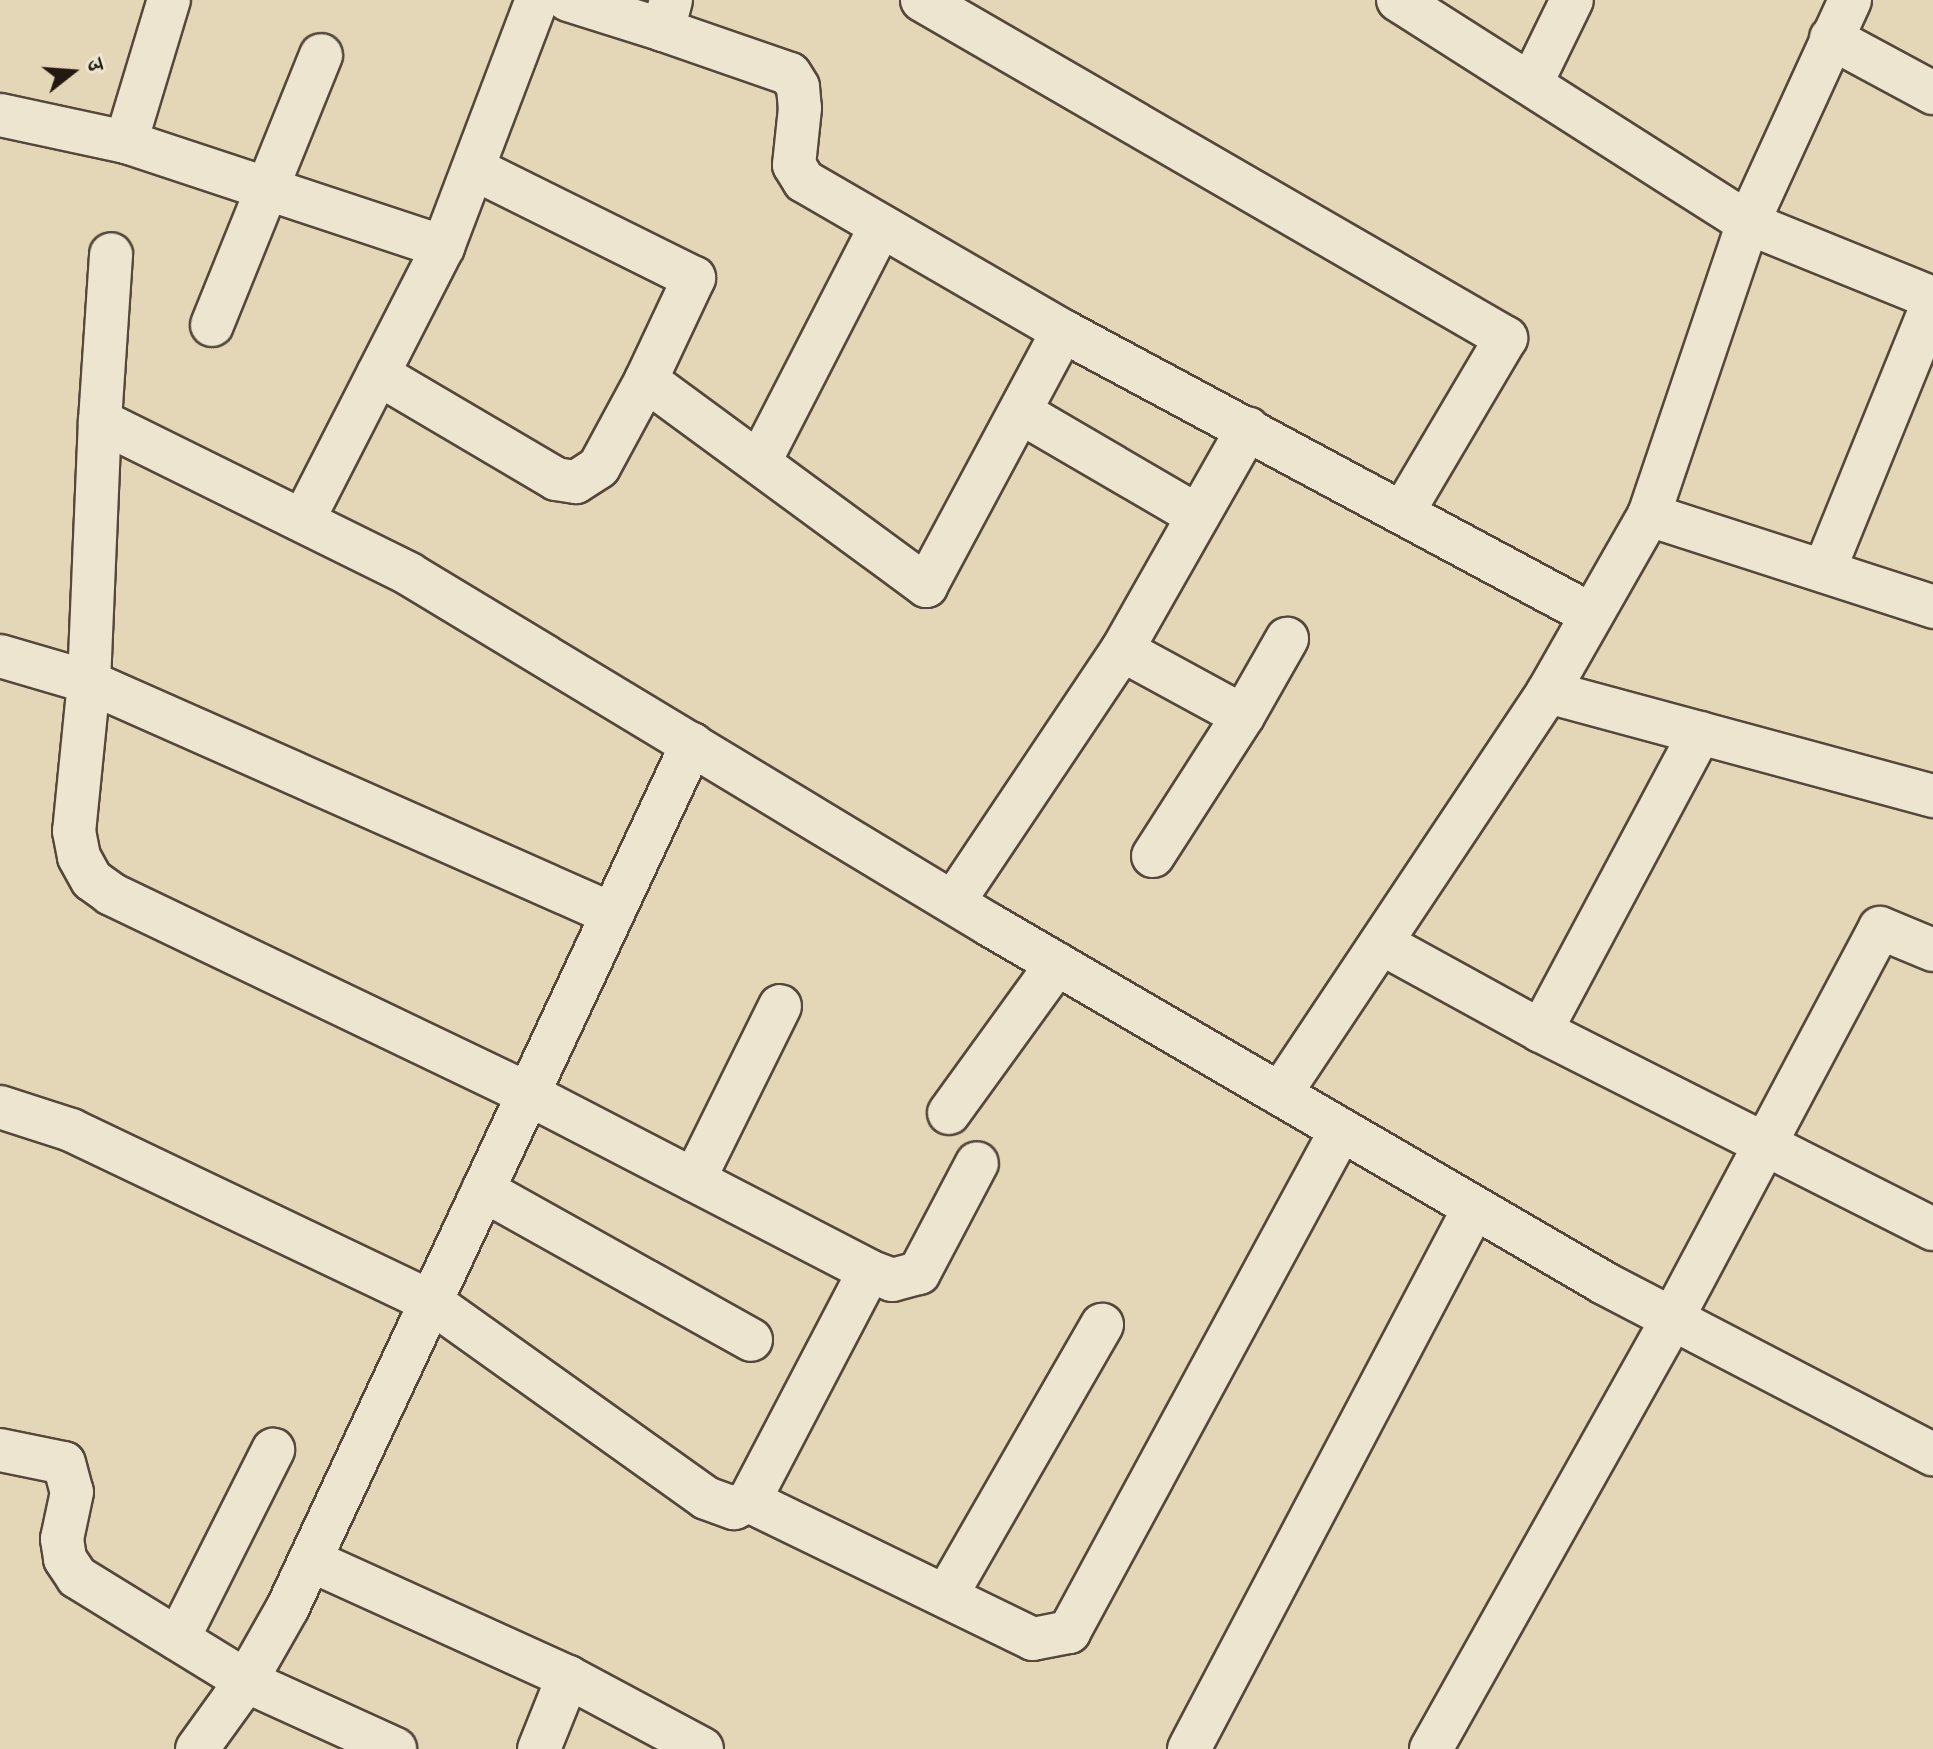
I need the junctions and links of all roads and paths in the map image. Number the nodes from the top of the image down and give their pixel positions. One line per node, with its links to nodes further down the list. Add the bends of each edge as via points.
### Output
1 (169, 0): 14 (street)
2 (537, 0): 15 (street)
3 (568, 0): 8 (street)
4 (922, 0): 30 (street, via 1506,338)
5 (1398, 0): 11 (street)
6 (1572, 0): 11 (street)
7 (1850, 0): 9 (street)
8 (667, 15): 18 (street, via 790,74 798,87 800,108 794,165 804,181)
9 (1831, 38): 12 (street); 17 (street)
10 (321, 55): 16 (street)
11 (1531, 84): 17 (street)
12 (1933, 93)
13 (0, 115): 14 (street)
14 (126, 142): 16 (street)
15 (474, 169): 19 (street); 25 (street, via 694,278)
16 (267, 189): 19 (street); 22 (street)
17 (1748, 223): 21 (street); 31 (street)
18 (881, 226): 23 (street); 29 (street)
19 (443, 247): 24 (street)
20 (111, 254): 27 (street)
21 (1933, 300): 34 (street)
22 (212, 325)
23 (1063, 331): 26 (street); 28 (street)
24 (378, 374): 25 (street, via 556,479 576,482 599,467); 33 (street)
25 (646, 380): 29 (street)
26 (1020, 412): 29 (street, via 926,586); 32 (street)
27 (100, 421): 33 (street); 40 (street)
28 (1248, 428): 30 (street); 32 (street)
29 (760, 461)
30 (1403, 512): 36 (street)
31 (1649, 515): 34 (street); 36 (street)
32 (1198, 516): 38 (street)
33 (304, 519): 44 (street, via 409,574)
34 (1824, 571): 35 (street)
35 (1933, 607)
36 (1592, 615): 41 (street)
37 (1287, 639): 42 (street)
38 (1122, 650): 42 (street); 47 (street)
39 (0, 656): 40 (street)
40 (89, 682): 48 (street); 54 (street, via 74,831 79,857 92,880 111,894)
41 (1548, 692): 43 (street); 49 (street)
42 (1243, 716): 46 (street)
43 (1700, 733): 45 (street); 53 (street)
44 (692, 744): 47 (street); 48 (street)
45 (1933, 796)
46 (1153, 856)
47 (954, 901): 51 (street)
48 (612, 914): 54 (street)
49 (1381, 943): 53 (street); 55 (street)
50 (1933, 950): 59 (street, via 1880,928)
51 (1057, 964): 55 (street); 57 (street)
52 (780, 1006): 61 (street)
53 (1541, 1031): 59 (street)
54 (528, 1094): 61 (street); 62 (street)
55 (1280, 1094): 58 (street)
56 (0, 1107): 66 (street, via 71,1130)
57 (949, 1113)
58 (1341, 1130): 63 (street); 75 (street, via 1069,1632 1033,1639)
59 (1766, 1146): 64 (street); 67 (street)
60 (977, 1163): 65 (street, via 919,1273 892,1280)
61 (694, 1180): 65 (street)
62 (483, 1190): 66 (street); 69 (street)
63 (1474, 1208): 67 (street); 83 (street)
64 (1933, 1229)
65 (869, 1271): 73 (street)
66 (430, 1301): 73 (street, via 706,1498 734,1508); 74 (street)
67 (1671, 1321): 72 (street); 84 (street)
68 (1102, 1325): 75 (street)
69 (751, 1340)
70 (0, 1450): 76 (street, via 64,1463 72,1492 62,1539 65,1559 77,1577)
71 (273, 1450): 76 (street)
72 (1933, 1454)
73 (749, 1501): 75 (street)
74 (310, 1560): 77 (street); 78 (street)
75 (946, 1596)
76 (178, 1639): 78 (street)
77 (568, 1677): 81 (street); 82 (street)
78 (246, 1681): 79 (street); 80 (street)
79 (197, 1749)
80 (395, 1749)
81 (539, 1749)
82 (702, 1749)
83 (1189, 1749)
84 (1431, 1749)

